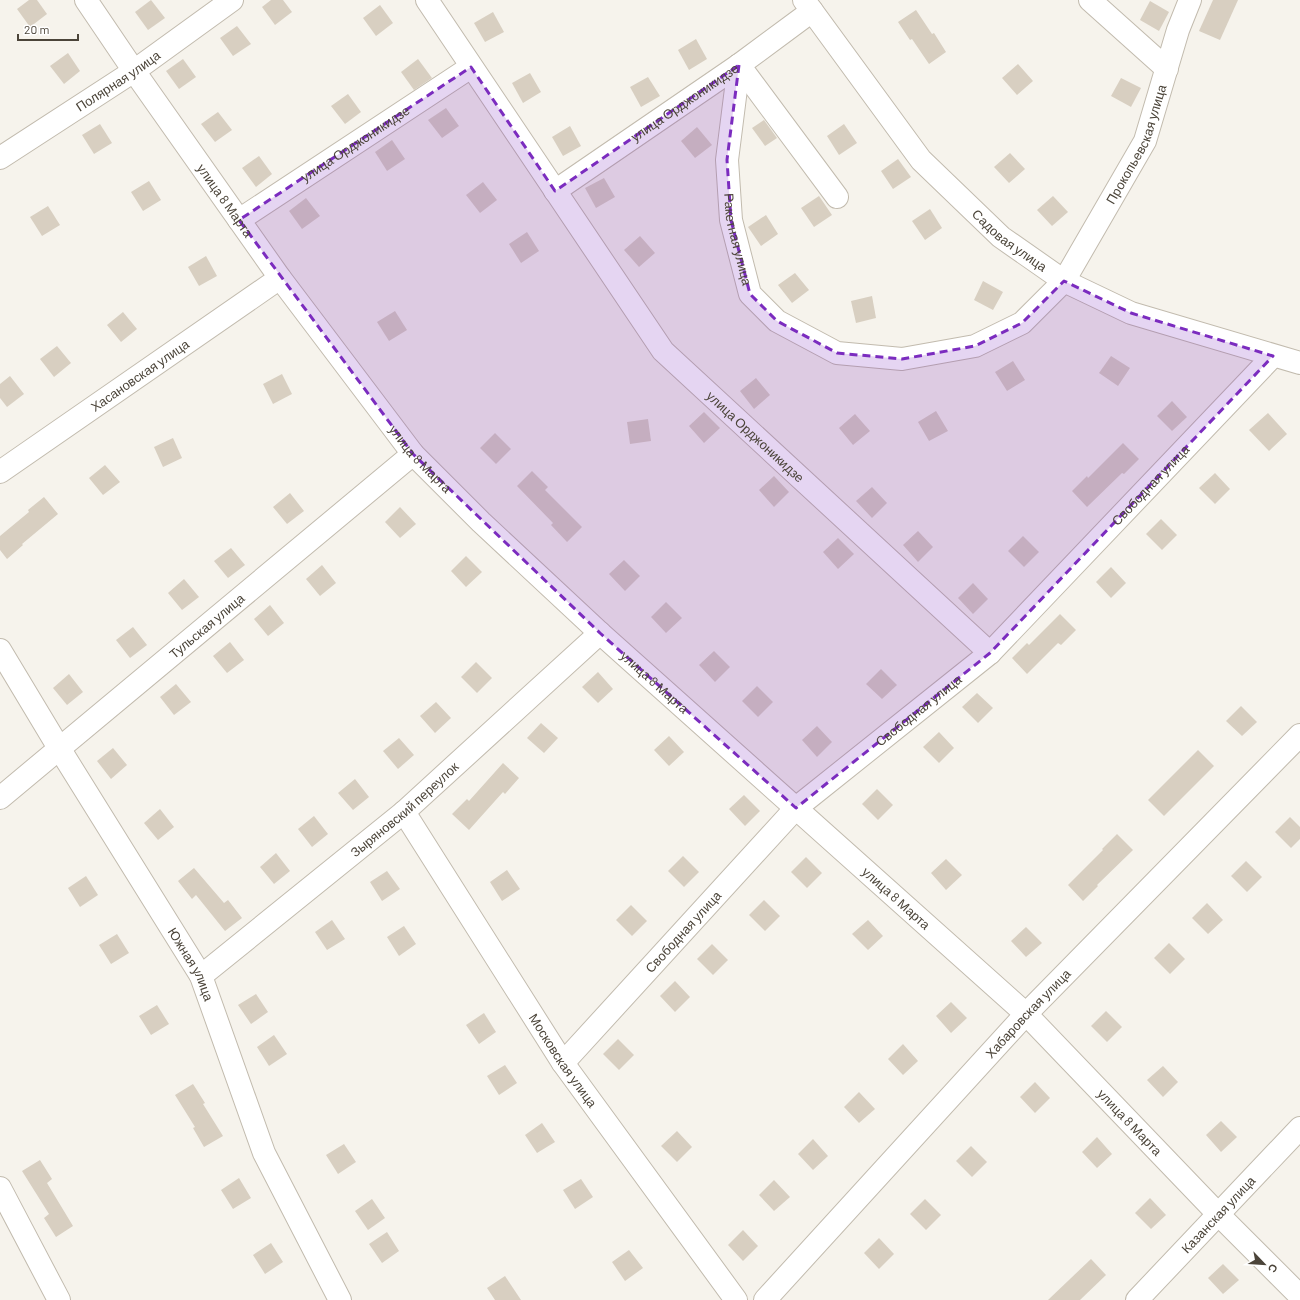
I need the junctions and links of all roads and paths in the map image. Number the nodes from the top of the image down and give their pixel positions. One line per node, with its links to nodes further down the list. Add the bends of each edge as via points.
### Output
1 (86, 0): 10 (street, улица 8 Марта)
2 (232, 0): 10 (street, Полярная улица)
3 (427, 0): 8 (street, улица Орджоникидзе)
4 (1090, 0): 9 (street)
5 (1190, 0): 9 (street, Прокопьевская улица)
6 (808, 6): 7 (street, улица Орджоникидзе); 16 (street, Садовая улица, via 921,160 1001,237)
7 (739, 65): 12 (street, улица Орджоникидзе); 13 (street); 16 (street, Ракетная улица, via 727,160 731,220 750,294 777,321 837,353 902,359 975,346 1022,323)
8 (471, 67): 12 (street, улица Орджоникидзе); 14 (street, улица Орджоникидзе)
9 (1167, 69): 16 (street, Прокопьевская улица, via 1145,141)
10 (134, 71): 11 (street, Полярная улица); 14 (street, улица 8 Марта)
11 (0, 158)
12 (555, 191): 23 (street, улица Орджоникидзе, via 663,351)
13 (837, 197)
14 (239, 220): 15 (street, улица 8 Марта)
15 (280, 278): 19 (street, улица 8 Марта); 20 (street, Хасановская улица)
16 (1064, 281): 17 (street, Садовая улица, via 1131,313)
17 (1273, 356): 18 (street, Садовая улица); 23 (street, Свободная улица)
18 (1300, 363)
19 (413, 454): 21 (street, улица 8 Марта, via 481,522); 25 (street, Тульская улица)
20 (0, 472)
21 (600, 633): 27 (street, улица 8 Марта); 28 (street, Зыряновский переулок)
22 (0, 650): 25 (street, Южная улица)
23 (990, 653): 27 (street, Свободная улица)
24 (1300, 735): 30 (street, Хабаровская улица)
25 (59, 748): 26 (street, Тульская улица); 29 (street, Южная улица)
26 (0, 798)
27 (796, 808): 30 (street, улица 8 Марта); 31 (street, Свободная улица)
28 (404, 812): 29 (street, Зыряновский переулок); 31 (street, Московская улица)
29 (201, 976): 37 (street, Южная улица, via 264,1153)
30 (1026, 1014): 34 (street, улица 8 Марта); 39 (street, Хабаровская улица)
31 (563, 1063): 38 (street, Московская улица)
32 (1300, 1128): 34 (street, Казанская улица)
33 (0, 1188): 36 (street)
34 (1219, 1215): 35 (street, улица 8 Марта); 40 (street, Казанская улица)
35 (1300, 1296)
36 (59, 1300)
37 (340, 1300)
38 (736, 1300)
39 (765, 1300)
40 (1137, 1300)

